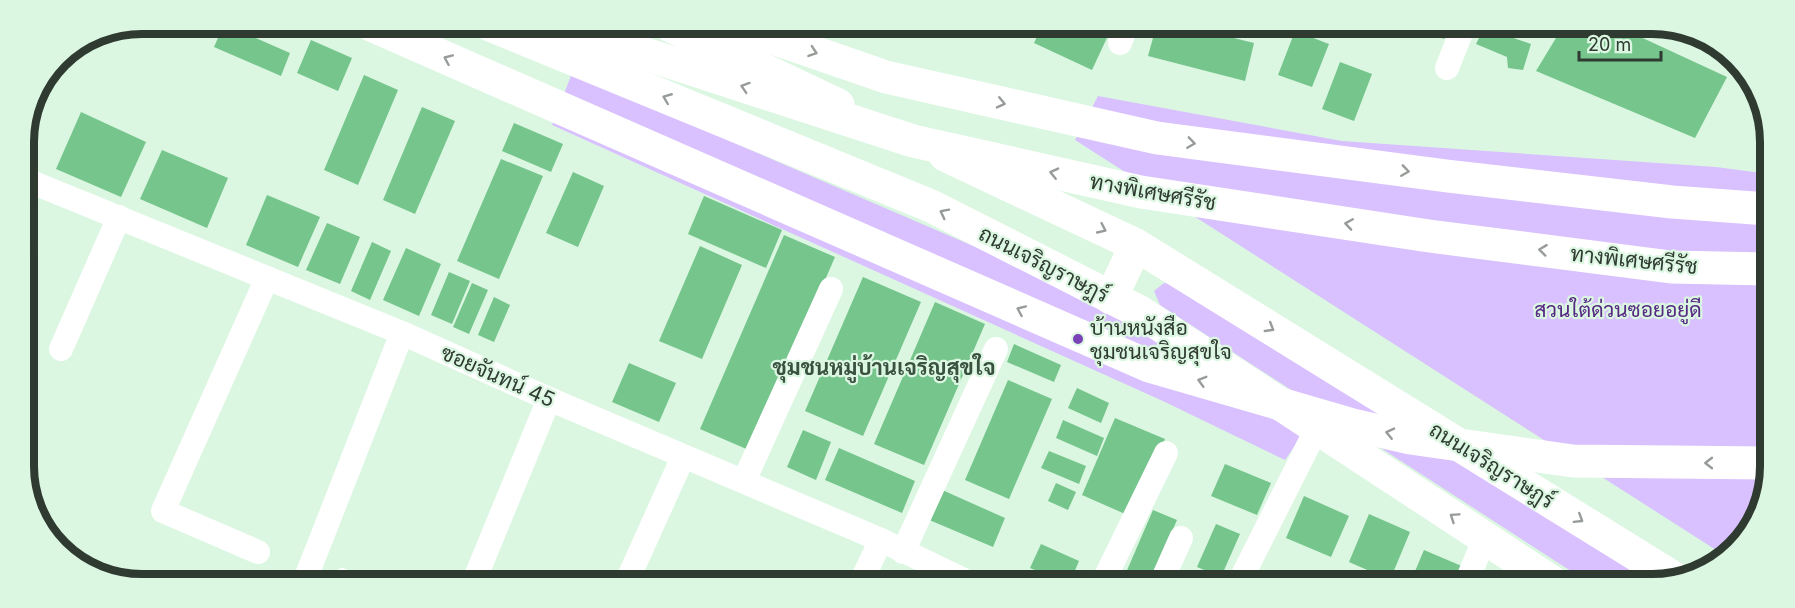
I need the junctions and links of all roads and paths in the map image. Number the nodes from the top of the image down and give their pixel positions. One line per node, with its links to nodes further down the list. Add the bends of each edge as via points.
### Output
1 (1461, 34): 7 (street)
2 (393, 35): 23 (main road, one-way to 2, via 1573,461 1410,438 1149,366)
3 (514, 35): 15 (main road, ถนนเจริญราษฎร์, one-way to 3, via 931,206)
4 (586, 35): 12 (main road, ทางพิเศษศรีรัช, one-way to 4, via 1671,267 1429,236 1141,192 913,141)
5 (689, 35): 11 (main road, ถนนเจริญราษฎร์, one-way to 11)
6 (763, 35): 9 (main road, one-way to 9, via 886,77 1157,138 1447,176)
7 (1447, 68)
8 (35, 183): 10 (street, ซอยจันทน์ 45)
9 (1760, 208)
10 (119, 217): 13 (street, ซอยจันทน์ 45); 17 (street)
11 (1136, 245): 15 (main road); 30 (main road, ถนนเจริญราษฎร์, one-way to 30)
12 (1760, 269)
13 (267, 278): 16 (street, ซอยจันทน์ 45); 28 (street, via 163,511)
14 (831, 289): 24 (street)
15 (1111, 298): 20 (main road, ถนนเจริญราษฎร์, via 1140,312)
16 (402, 333): 19 (street, ซอยจันทน์ 45); 37 (street)
17 (61, 349)
18 (996, 349): 29 (street)
19 (549, 399): 22 (street, ซอยจันทน์ 45); 38 (street)
20 (1318, 426): 26 (main road, ถนนเจริญราษฎร์, one-way to 20); 34 (street)
21 (1166, 453): 32 (street)
22 (683, 457): 24 (street, ซอยจันทน์ 45); 39 (street)
23 (1760, 463)
24 (744, 481): 27 (street, ซอยจันทน์ 45)
25 (1181, 538): 33 (street)
26 (1485, 538): 35 (street); 36 (main road, ถนนเจริญราษฎร์)
27 (880, 540): 29 (street, ซอยจันทน์ 45); 40 (street)
28 (258, 552)
29 (903, 552): 31 (street, ซอยจันทน์ 45)
30 (1665, 572)
31 (950, 573)
32 (1107, 573)
33 (1165, 573)
34 (1244, 573)
35 (1470, 573)
36 (1538, 573)
37 (307, 574)
38 (477, 574)
39 (630, 574)
40 (865, 574)

